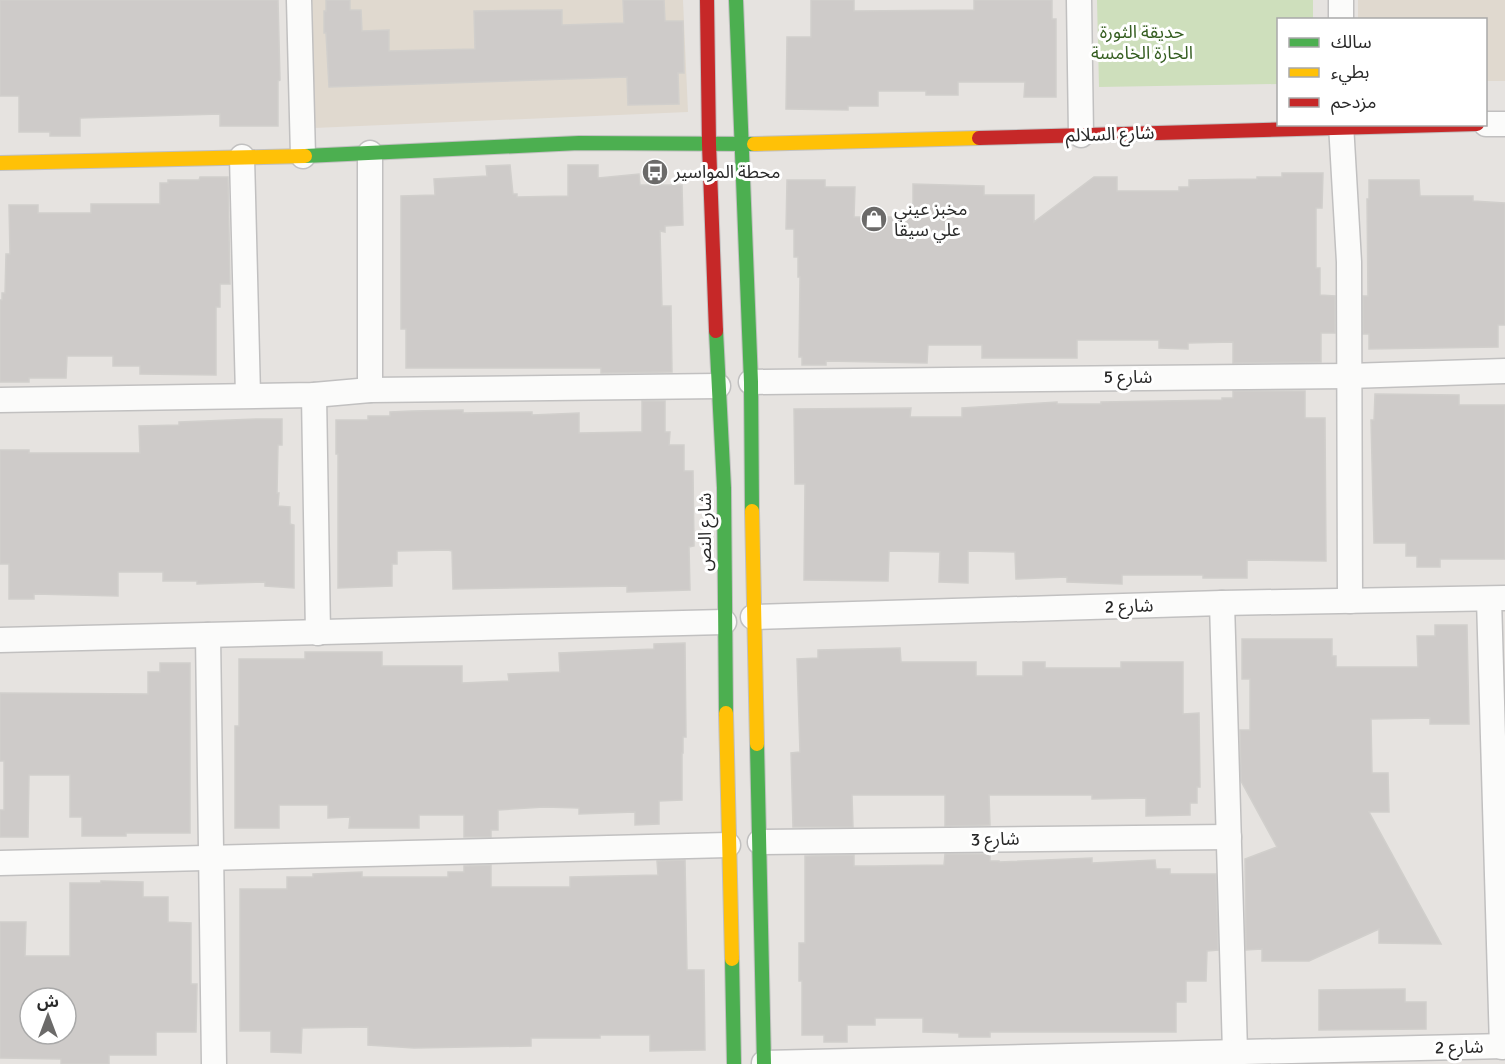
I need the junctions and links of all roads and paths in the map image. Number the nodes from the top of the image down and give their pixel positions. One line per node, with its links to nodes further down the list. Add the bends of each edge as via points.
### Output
1 (299, 0): 14 (street)
2 (707, 0): 11 (main road, شارع النص)
3 (736, 0): 12 (main road)
4 (1079, 0): 10 (street)
5 (1341, 0): 6 (street)
6 (1341, 18)
7 (1487, 124): 8 (street)
8 (1505, 124)
9 (1341, 126): 10 (main road, شارع السلالم); 18 (street, via 1349,262)
10 (1081, 135): 12 (main road, شارع السلالم)
11 (709, 144): 12 (main road, شارع السلالم); 13 (main road, شارع السلالم, via 579,143); 20 (main road, شارع النص)
12 (743, 144): 19 (main road)
13 (370, 153): 14 (main road, شارع السلالم); 21 (street)
14 (303, 156): 15 (main road, شارع السلالم)
15 (242, 157): 16 (main road, شارع السلالم); 22 (street)
16 (0, 163)
17 (1505, 371): 18 (street, شارع 5)
18 (1349, 376): 19 (street, شارع 5); 26 (street)
19 (751, 382): 28 (main road)
20 (718, 386): 21 (street); 29 (main road, شارع النص, via 724,488)
21 (370, 390): 23 (street)
22 (248, 395): 23 (street); 24 (street)
23 (314, 395): 30 (street)
24 (0, 400)
25 (1497, 598): 26 (street, شارع 2); 33 (street)
26 (1350, 601): 27 (street, شارع 2)
27 (1222, 603): 28 (street, شارع 2); 34 (street)
28 (753, 618): 35 (main road)
29 (724, 622): 30 (street); 36 (main road, شارع النص)
30 (318, 633): 31 (street)
31 (208, 635): 32 (street); 37 (street)
32 (0, 640)
33 (1500, 824): 39 (street)
34 (1229, 837): 35 (street, شارع 3); 40 (street)
35 (760, 842): 44 (main road)
36 (728, 845): 37 (street); 43 (main road, شارع النص)
37 (211, 858): 38 (street); 42 (street)
38 (0, 863)
39 (1503, 1046): 41 (street, شارع 2)
40 (1235, 1052): 41 (street, شارع 2); 44 (street, شارع 2)
41 (1360, 1057)
42 (214, 1064)
43 (734, 1064)
44 (764, 1064)

